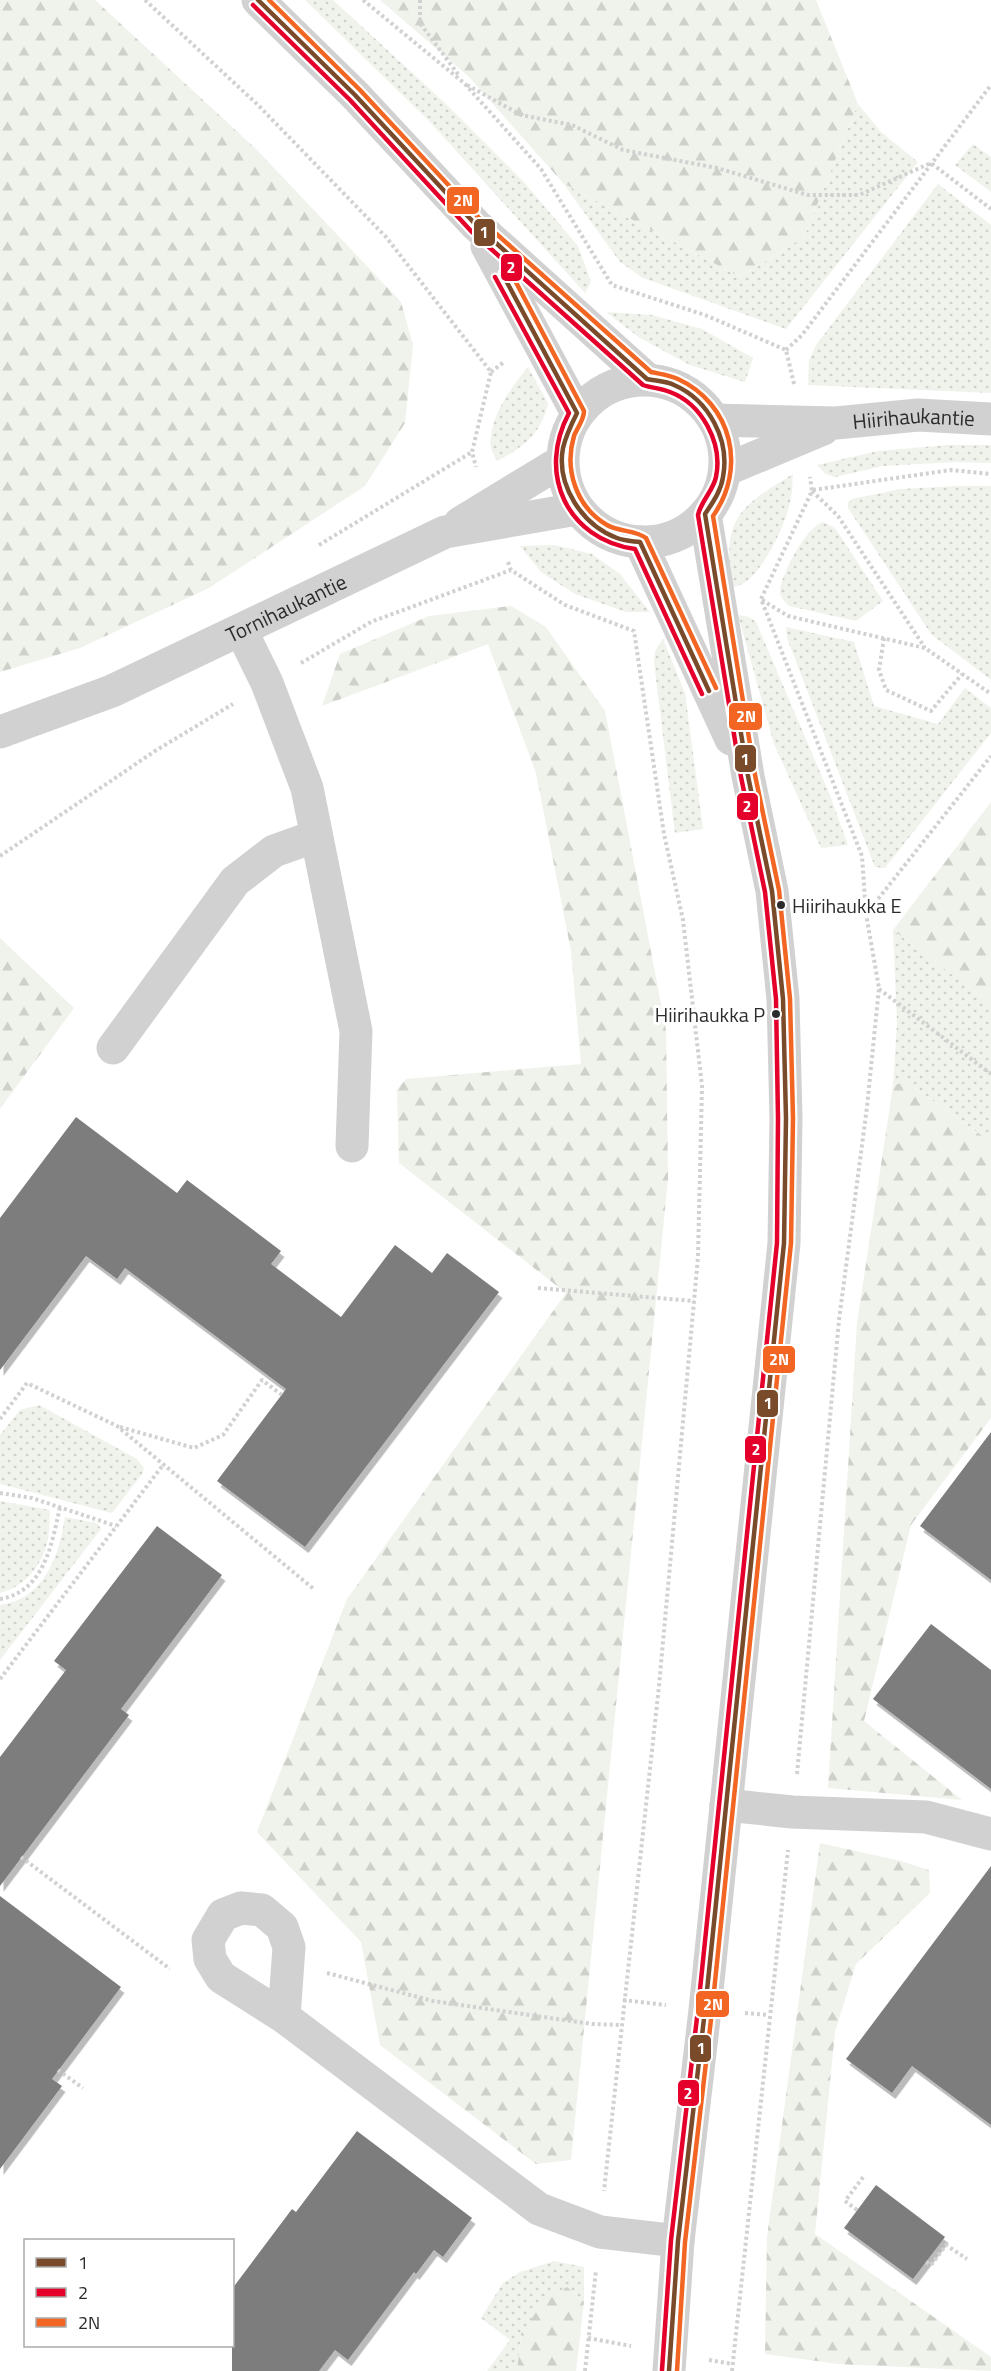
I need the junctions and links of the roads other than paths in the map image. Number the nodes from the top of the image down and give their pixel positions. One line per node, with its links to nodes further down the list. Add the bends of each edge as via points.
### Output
1 (258, 0): 2 (street, via 355,95)
2 (476, 225): 3 (street); 4 (street)
3 (647, 379): 4 (street, via 604,388); 6 (street, via 674,385 697,399)
4 (577, 413): 8 (street, via 566,436)
5 (991, 419): 7 (street, Hiirihaukantie, via 918,415)
6 (714, 420): 7 (street, Hiirihaukantie); 9 (street, via 724,446)
7 (836, 423): 9 (street, Hiirihaukantie)
8 (562, 461): 10 (street, via 566,487); 12 (street, Tornihaukantie)
9 (725, 470): 11 (street, via 718,494)
10 (577, 508): 12 (street); 13 (street, via 595,526 616,538)
11 (705, 514): 13 (street, via 687,530 664,540); 16 (street)
12 (488, 517): 14 (street, Tornihaukantie, via 446,532)
13 (640, 542): 16 (street)
14 (241, 630): 15 (street, Tornihaukantie, via 112,691); 17 (street, via 267,683 307,788)
15 (0, 732)
16 (748, 776): 20 (street, via 771,891 783,999 784,1243)
17 (316, 836): 18 (street, via 274,851 235,881); 19 (street, via 356,1031)
18 (112, 1048)
19 (352, 1146)
20 (726, 1805): 21 (street, via 792,1812 926,1817); 23 (street)
21 (991, 1834)
22 (284, 2017): 23 (street, via 539,2209 600,2232)
23 (678, 2241): 24 (street)
24 (669, 2371)

